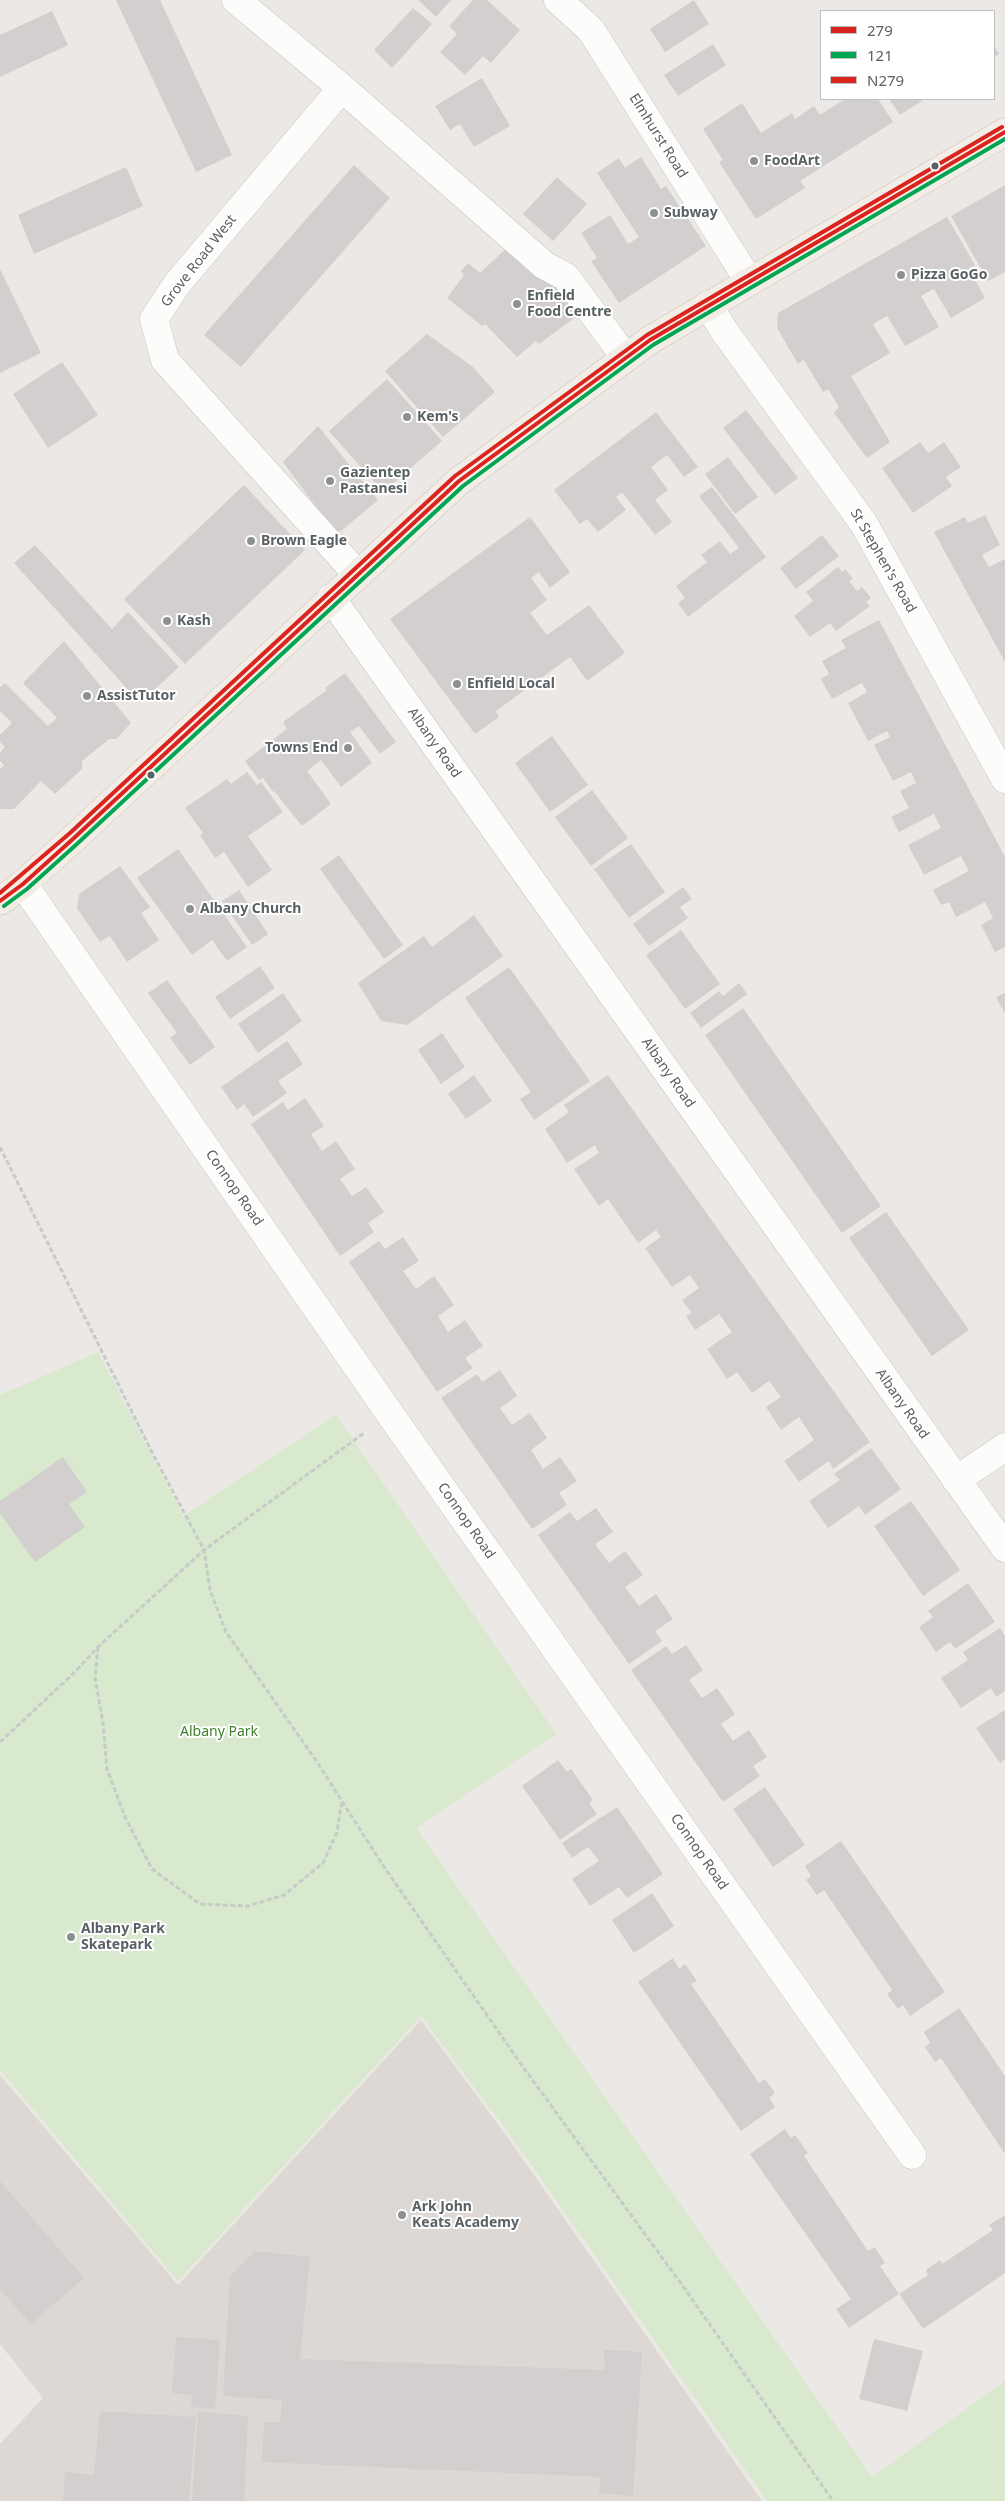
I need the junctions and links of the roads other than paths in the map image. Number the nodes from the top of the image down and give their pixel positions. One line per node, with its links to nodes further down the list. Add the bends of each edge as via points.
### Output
1 (236, 0): 3 (street)
2 (558, 0): 5 (street, Elmhurst Road, via 591,30)
3 (342, 88): 7 (street, via 544,265 566,277); 8 (street, Grove Road West, via 177,284 154,319 164,360)
4 (1005, 132): 5 (main road)
5 (749, 281): 6 (main road)
6 (708, 305): 7 (main road); 10 (street, St Stephen's Road, via 864,524)
7 (625, 357): 8 (main road, via 459,481)
8 (357, 574): 9 (main road)
9 (331, 598): 11 (main road); 14 (street, Albany Road)
10 (1005, 779)
11 (23, 884): 12 (main road); 16 (street, Connop Road, via 390,1414)
12 (0, 901)
13 (1005, 1447): 14 (street)
14 (956, 1480): 15 (street, Albany Road)
15 (1005, 1548)
16 (912, 2155)

